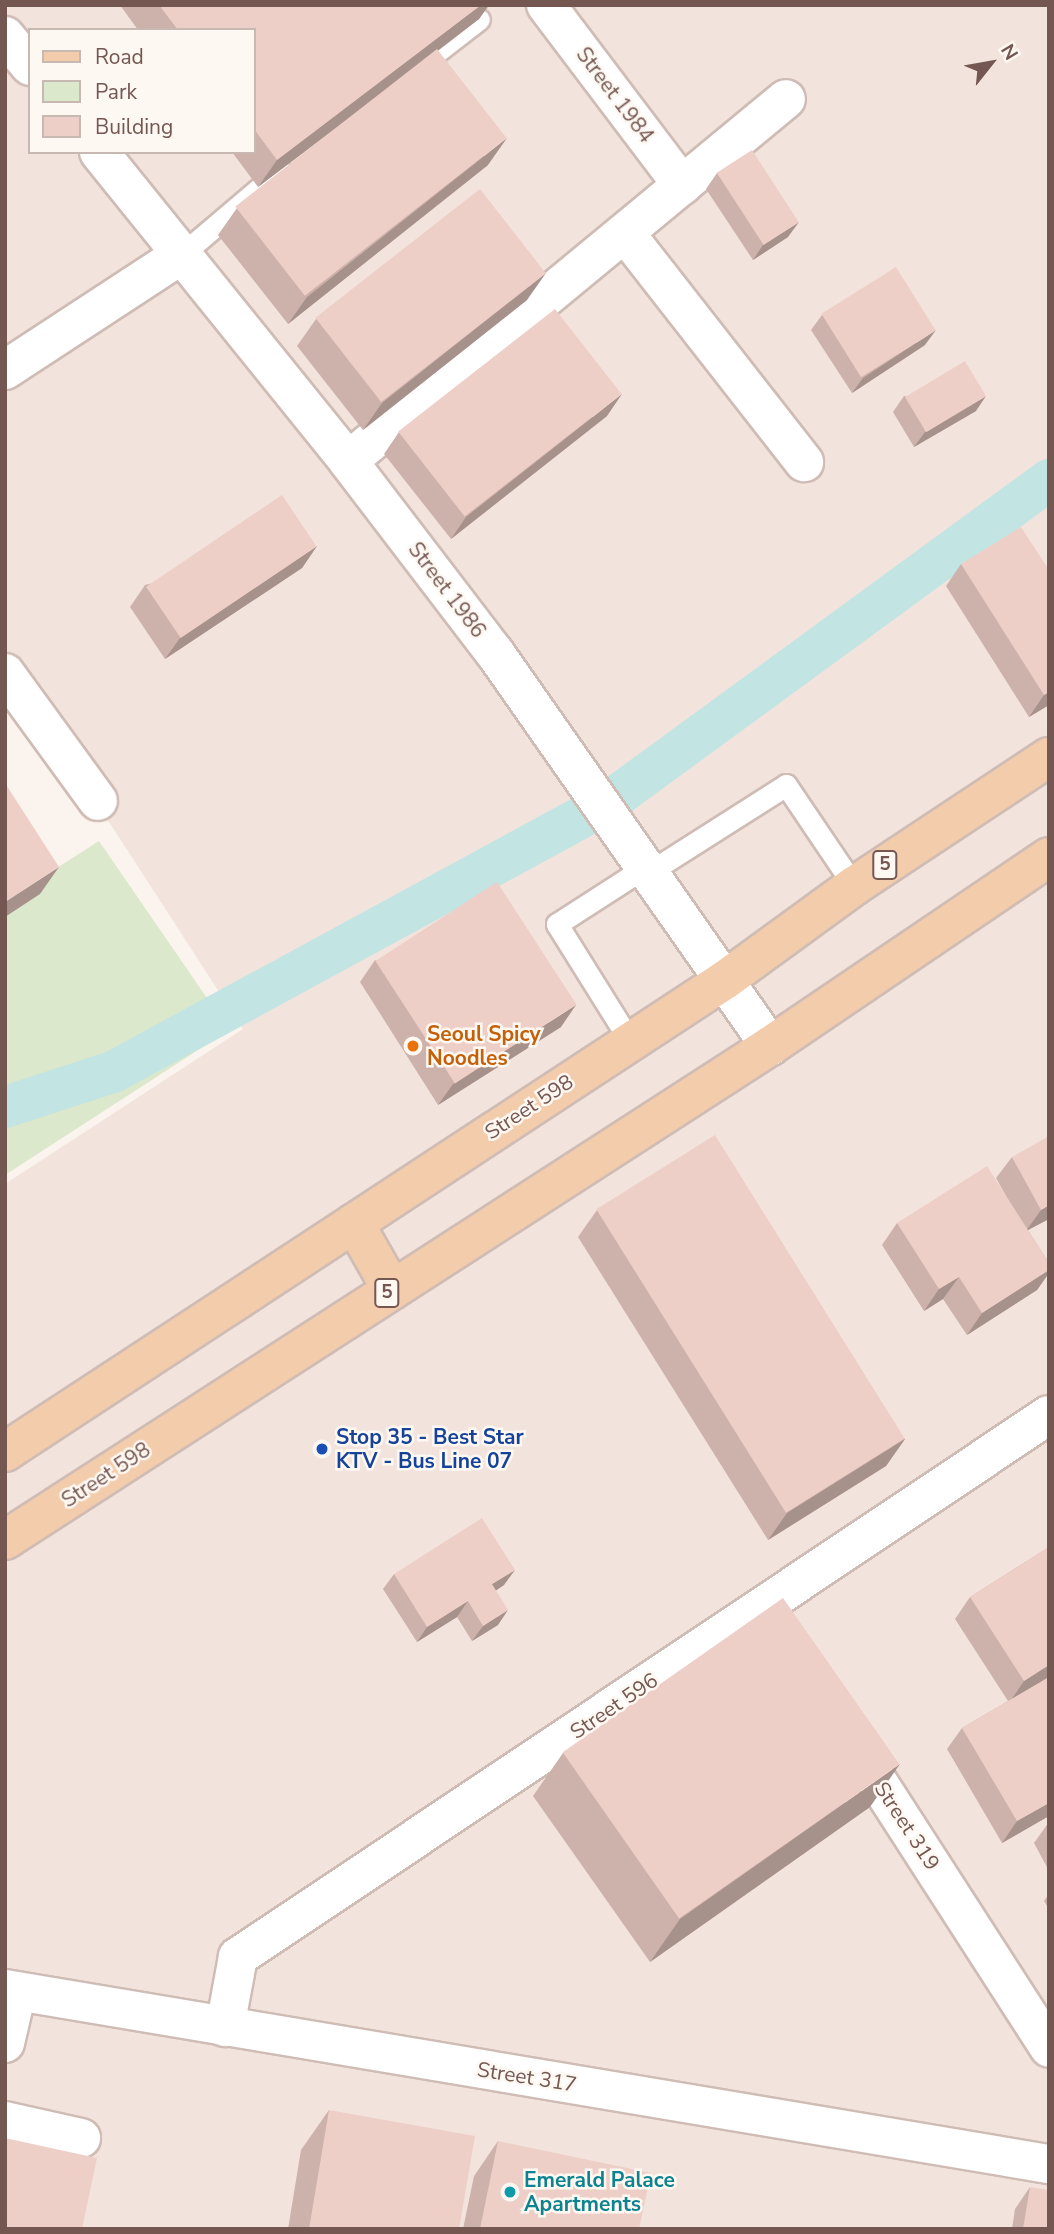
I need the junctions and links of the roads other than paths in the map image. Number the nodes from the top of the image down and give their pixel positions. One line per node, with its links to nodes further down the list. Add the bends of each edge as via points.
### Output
1 (546, 5): 9 (street, Street 1984)
2 (479, 19): 5 (lane)
3 (5, 36): 4 (street)
4 (28, 64)
5 (402, 78)
6 (786, 99): 9 (street)
7 (101, 154): 11 (street, Street 1986)
8 (303, 154): 11 (lane)
9 (682, 185): 10 (street)
10 (625, 233): 13 (street); 14 (street)
11 (181, 255): 12 (street); 13 (street, Street 1986)
12 (5, 370)
13 (348, 461): 19 (street, Street 1986)
14 (804, 462)
15 (5, 673): 17 (street)
16 (1049, 757): 20 (main road, Street 598 / 5)
17 (97, 801)
18 (1049, 857): 23 (main road, Street 598 / 5)
19 (642, 858): 20 (lane, via 786,785); 21 (street, Street 1986); 22 (lane, via 557,924)
20 (854, 886): 21 (main road, Street 598 / 5)
21 (725, 980): 22 (main road, Street 598 / 5); 23 (street, Street 1986)
22 (630, 1041): 24 (main road, Street 598 / 5)
23 (769, 1046): 25 (main road, Street 598 / 5)
24 (354, 1223): 25 (main road); 27 (main road, Street 598 / 5)
25 (392, 1290): 28 (main road, Street 598 / 5)
26 (1049, 1415): 29 (street, Street 596)
27 (5, 1452)
28 (5, 1540)
29 (764, 1605): 30 (street); 33 (street, Street 596, via 238,1957)
30 (787, 1640)
31 (832, 1710): 35 (street, Street 319)
32 (11, 1990): 33 (street, Street 317); 34 (street)
33 (225, 2027): 38 (street, Street 317)
34 (5, 2043)
35 (1049, 2048)
36 (5, 2121): 37 (street)
37 (81, 2138)
38 (1049, 2164)

